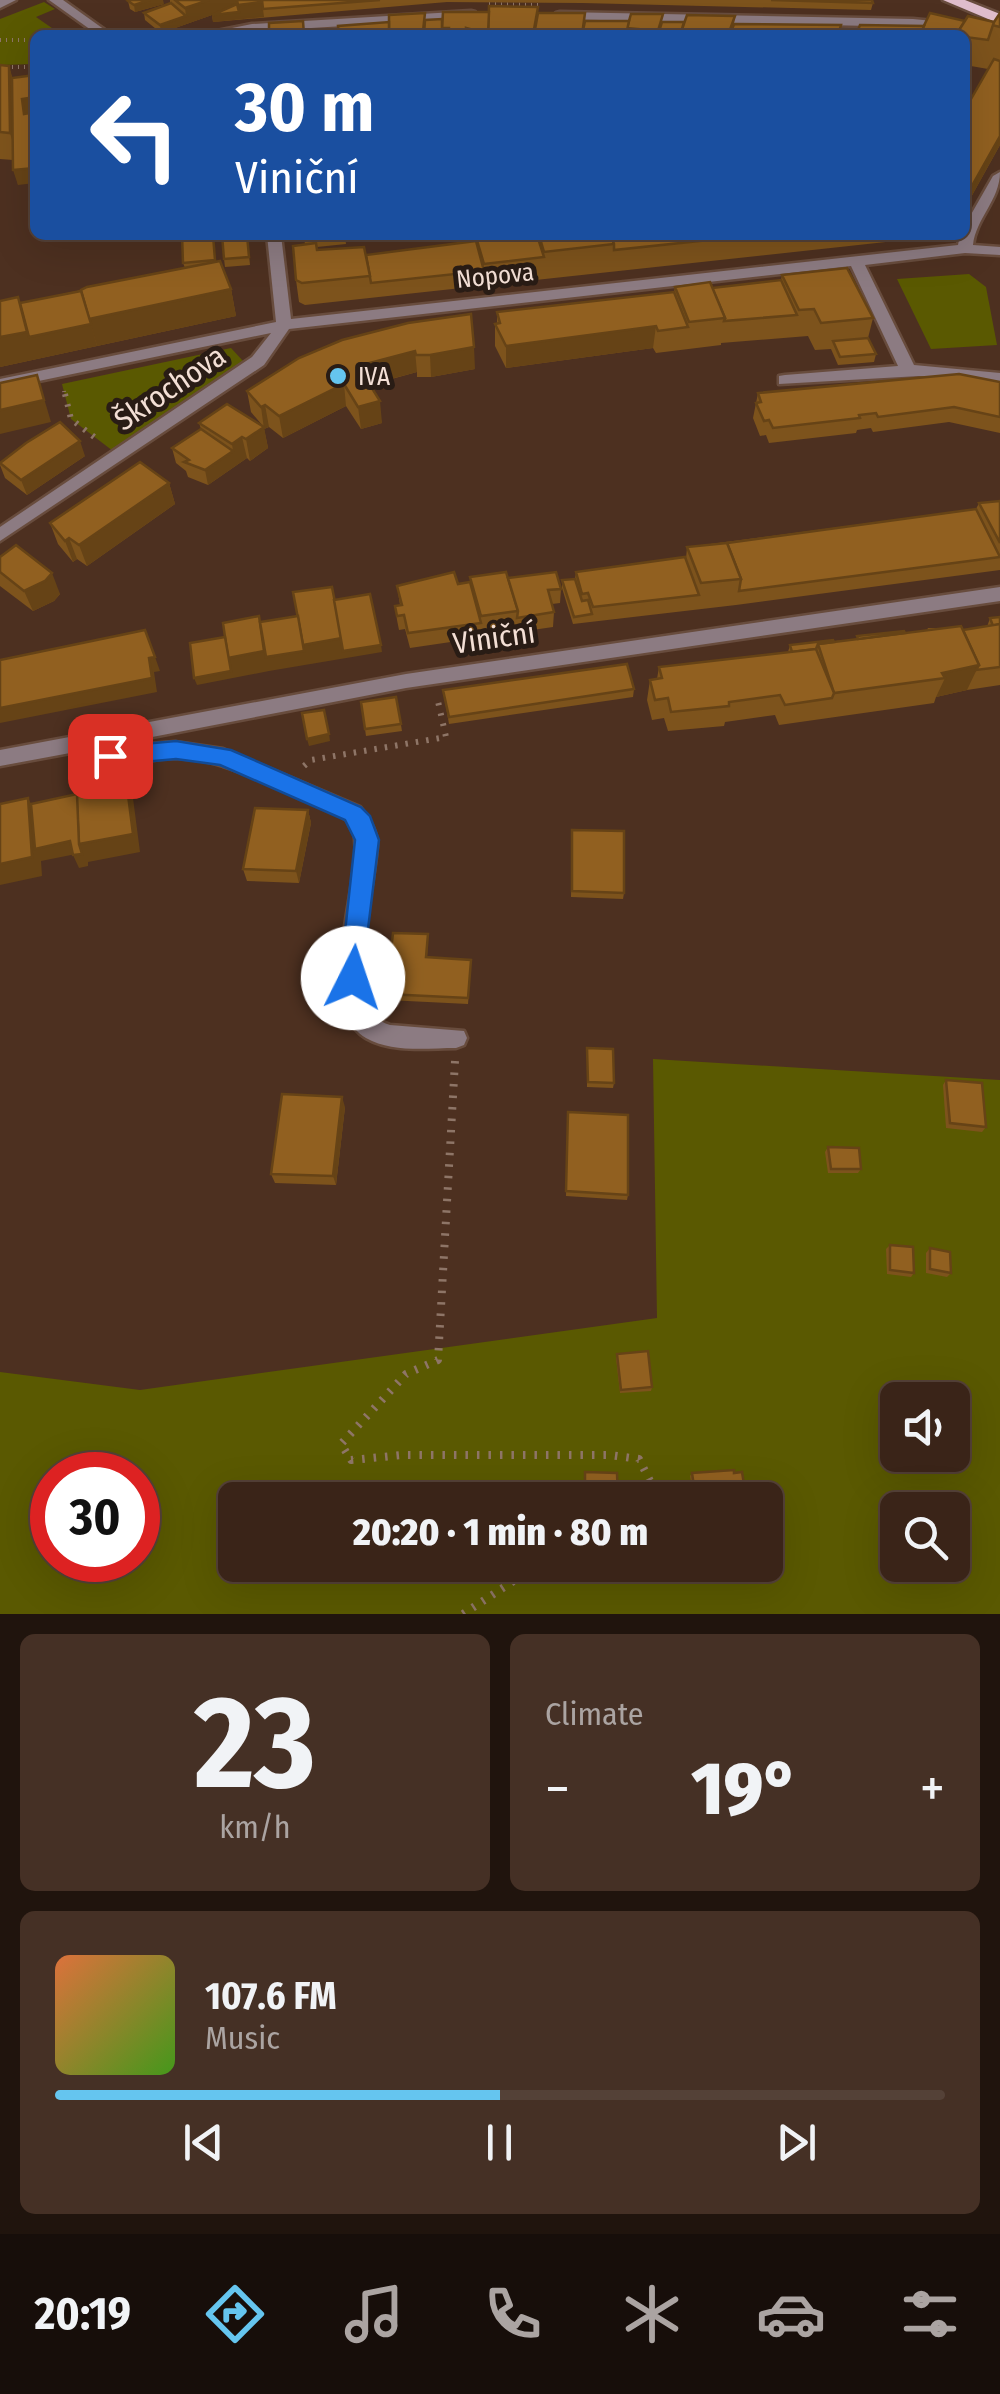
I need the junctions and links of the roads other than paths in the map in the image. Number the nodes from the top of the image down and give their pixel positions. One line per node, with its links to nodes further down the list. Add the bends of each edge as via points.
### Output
1 (10, 0): 4 (street)
2 (55, 0): 9 (street)
3 (951, 0): 7 (main road)
4 (0, 4)
5 (479, 15): 10 (street)
6 (537, 16): 8 (street)
7 (1000, 22): 8 (main road)
8 (938, 25): 11 (street)
9 (99, 30)
10 (241, 30)
11 (946, 30)
12 (1000, 176): 13 (street)
13 (970, 229)
14 (275, 240): 19 (street)
15 (966, 240): 16 (street)
16 (965, 249): 17 (street, Nopova); 18 (street, Nopova)
17 (1000, 251)
18 (857, 263): 19 (street, Nopova); 20 (street)
19 (284, 325): 23 (street, Nopova); 24 (street, Škrochova, via 248,369)
20 (907, 368): 21 (street); 22 (street)
21 (1000, 378)
22 (785, 380)
23 (0, 384)
24 (0, 535)
25 (1000, 594): 26 (street, Viniční, via 406,681)
26 (76, 744): 27 (street, Viniční); 28 (street, via 89,758 176,750 223,757 353,814 367,840 352,960 358,1018 378,1033)
27 (0, 758)
28 (456, 1038)

